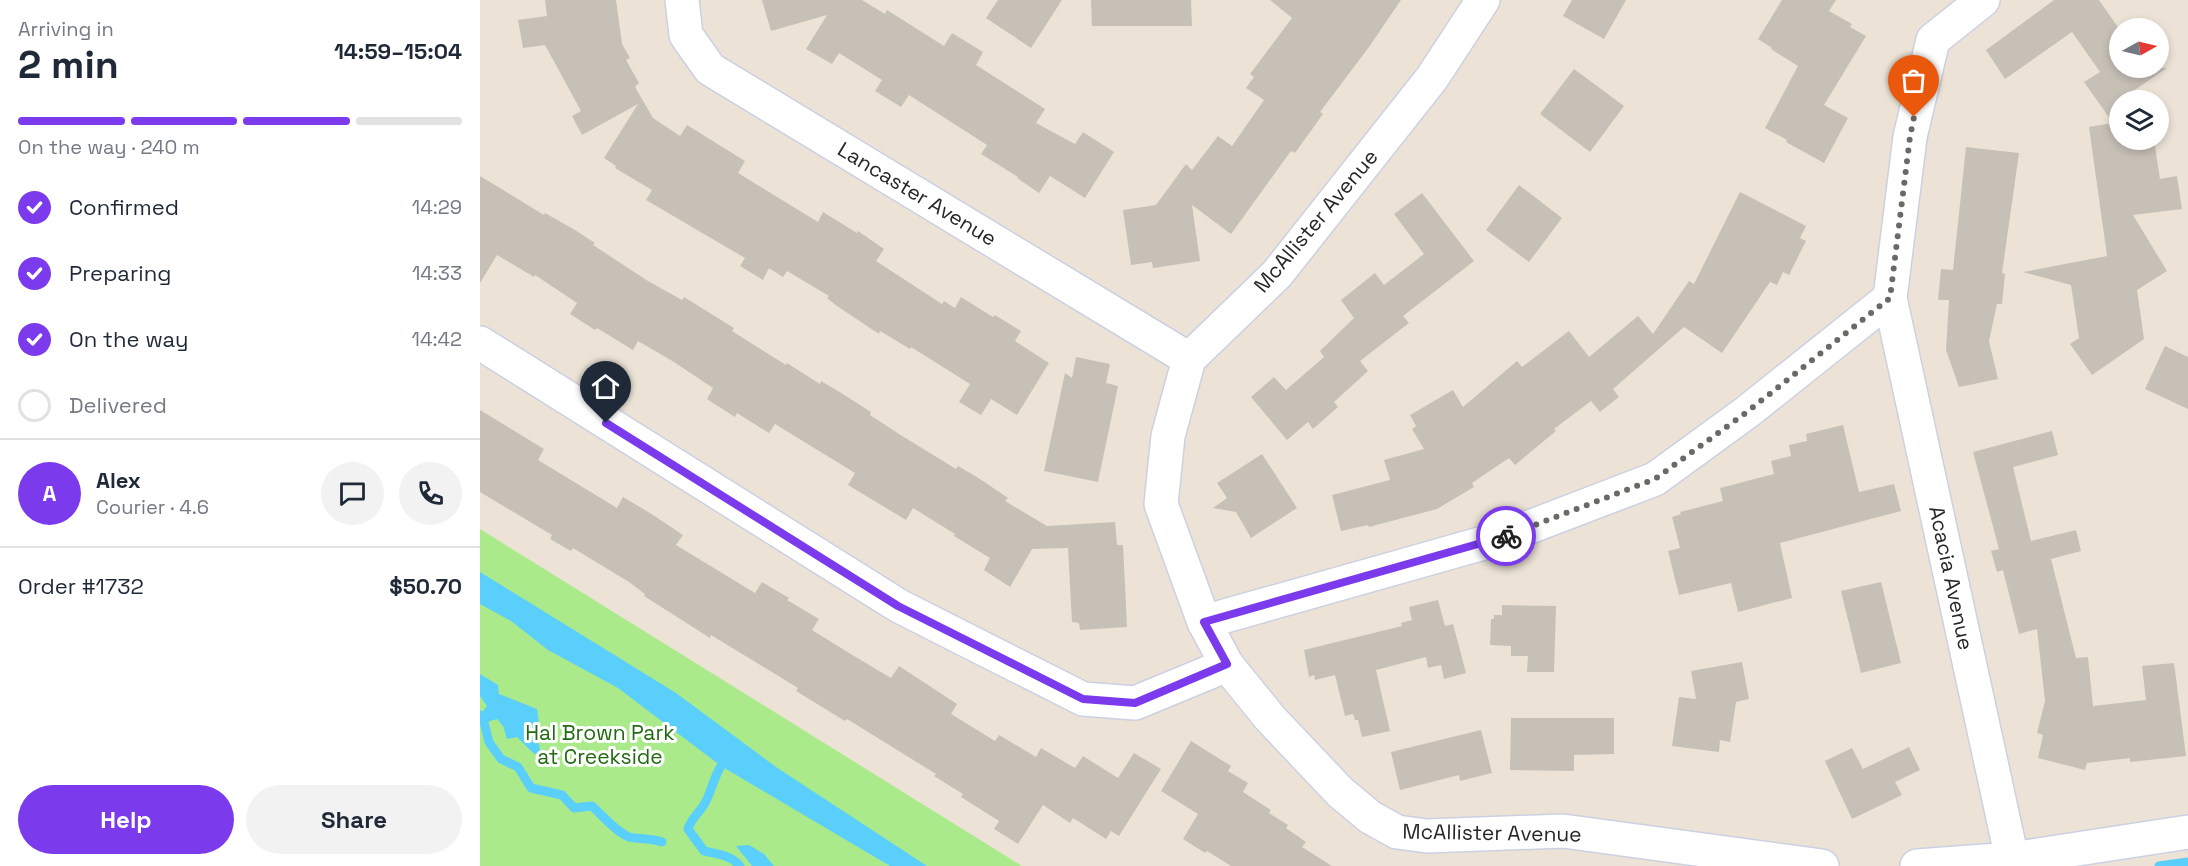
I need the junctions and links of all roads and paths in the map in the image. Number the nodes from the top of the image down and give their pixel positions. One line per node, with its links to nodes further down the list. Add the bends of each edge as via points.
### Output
1 (682, 0): 6 (street, Lancaster Avenue, via 686,35 710,69)
2 (1483, 0): 6 (street, McAllister Avenue, via 1432,78 1277,274)
3 (1983, 0): 4 (street, Acacia Avenue, via 1933,40 1910,137)
4 (1890, 298): 7 (street, via 1747,412 1655,479 1501,538); 11 (street, Acacia Avenue)
5 (480, 343): 8 (street, via 898,606 1083,699 1135,703)
6 (1189, 359): 7 (street, McAllister Avenue, via 1168,436 1161,504)
7 (1204, 622): 8 (street, McAllister Avenue)
8 (1227, 664): 12 (street, McAllister Avenue, via 1282,732 1340,792 1370,817 1397,832 1427,836 1563,831)
9 (2188, 832): 10 (street)
10 (2138, 853): 11 (street)
11 (2012, 858): 13 (street)
12 (1822, 866)
13 (1917, 866)

